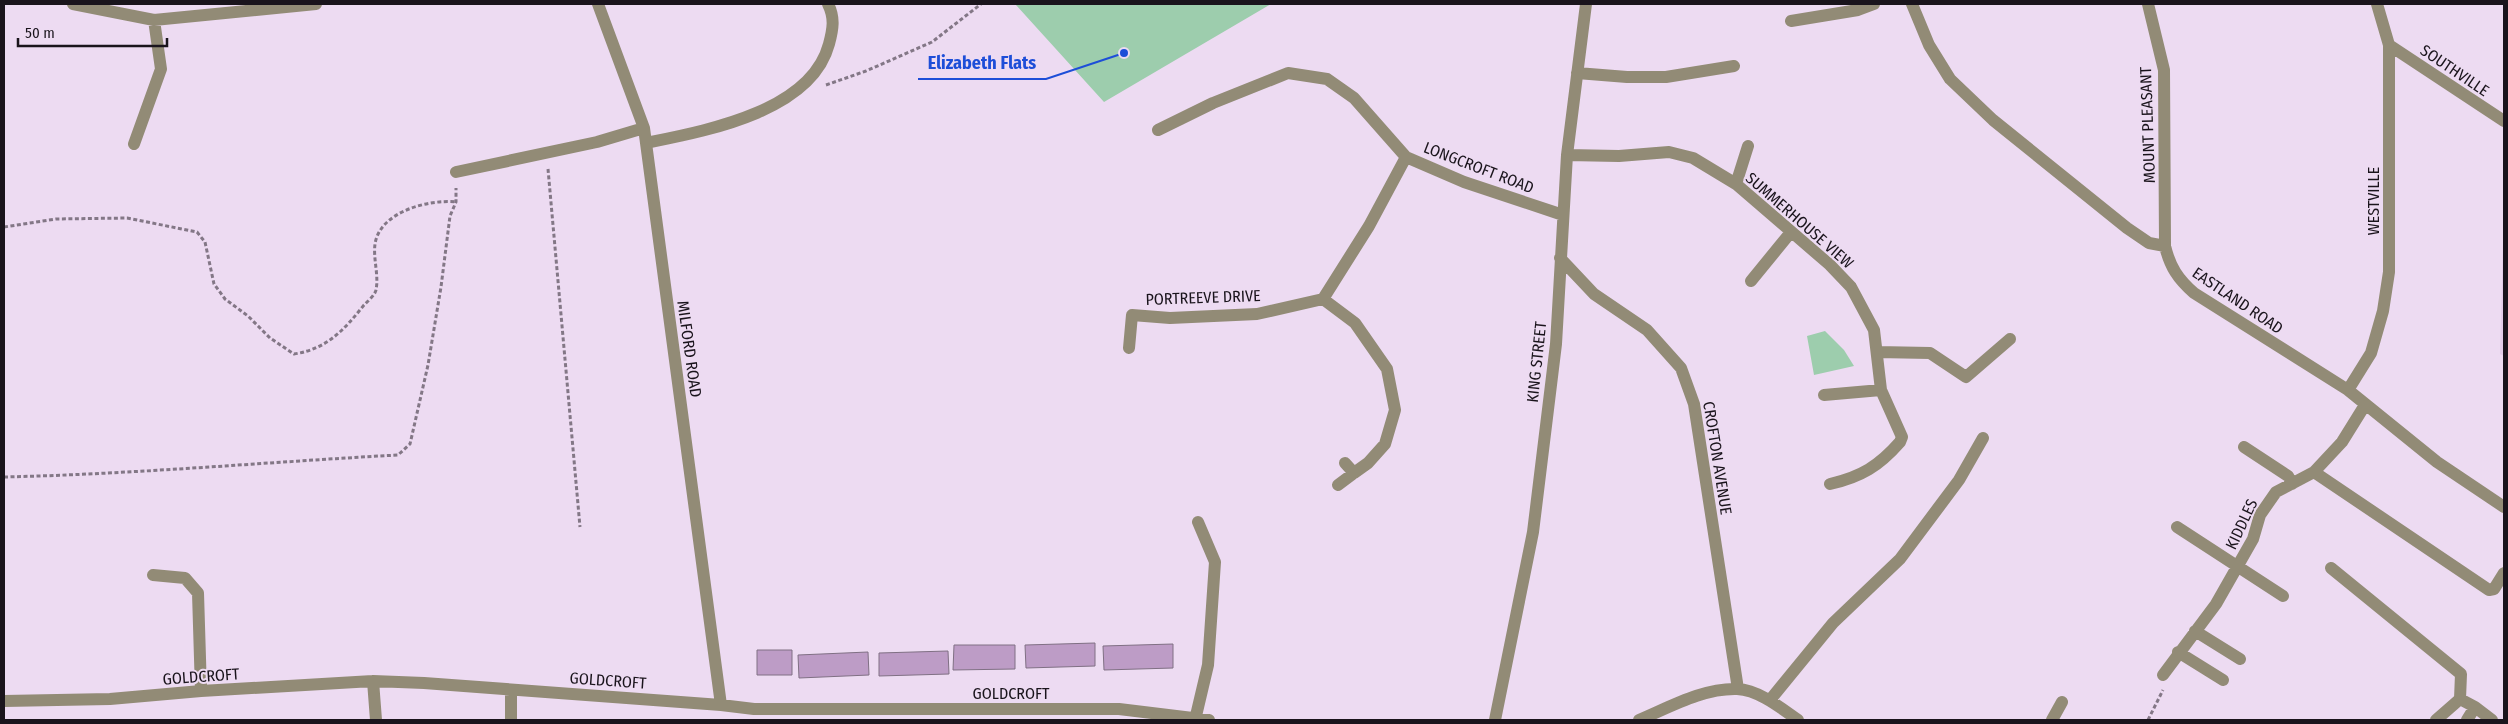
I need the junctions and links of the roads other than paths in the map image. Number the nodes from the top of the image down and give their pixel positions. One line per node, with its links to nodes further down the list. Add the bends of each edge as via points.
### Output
1 (73, 4): 10 (street)
2 (316, 4): 10 (street)
3 (598, 4): 16 (street, MILFORD ROAD)
4 (828, 4): 18 (street, via 834,15 826,55 808,82 783,100 716,128)
5 (1586, 4): 14 (street, KING STREET)
6 (1874, 4): 11 (street, via 1858,10)
7 (1912, 4): 27 (street, via 1929,45 1950,79 1993,120 2128,228 2149,243)
8 (2148, 4): 27 (street, MOUNT PLEASANT, via 2164,70)
9 (2377, 4): 12 (street, WESTVILLE)
10 (154, 20): 19 (street, via 161,69)
11 (1791, 21)
12 (2389, 45): 15 (street, SOUTHVILLE); 35 (street, WESTVILLE, via 2389,272 2383,311 2371,353)
13 (1734, 66): 14 (street, via 1666,77)
14 (1577, 73): 21 (street, KING STREET)
15 (2504, 121)
16 (644, 128): 18 (street, MILFORD ROAD); 23 (street, via 597,142)
17 (1158, 130): 22 (street, LONGCROFT ROAD, via 1212,103 1288,72 1327,79 1354,98)
18 (646, 143): 67 (street, MILFORD ROAD)
19 (134, 144)
20 (1748, 146): 24 (street)
21 (1567, 155): 24 (street, SUMMERHOUSE VIEW, via 1619,156 1669,152 1693,158); 25 (street, KING STREET)
22 (1406, 157): 25 (street, LONGCROFT ROAD, via 1464,182); 30 (street, via 1370,226)
23 (456, 172)
24 (1736, 184): 26 (street, SUMMERHOUSE VIEW)
25 (1563, 215): 28 (street, KING STREET)
26 (1791, 232): 29 (street); 33 (street, SUMMERHOUSE VIEW, via 1850,286 1874,330)
27 (2165, 246): 35 (street, EASTLAND ROAD, via 2169,264 2179,280 2194,293)
28 (1560, 258): 60 (street, CROFTON AVENUE, via 1594,294 1647,330 1681,368 1694,404); 73 (street, KING STREET, via 1556,344 1533,532)
29 (1751, 281)
30 (1323, 299): 32 (street, PORTREEVE DRIVE, via 1257,314 1170,318 1132,315); 42 (street, via 1355,323 1387,369 1395,410 1385,444 1368,464)
31 (2010, 338): 33 (street, via 1966,377 1930,353)
32 (1129, 348)
33 (1876, 352): 34 (street, SUMMERHOUSE VIEW)
34 (1881, 390): 36 (street); 43 (street, SUMMERHOUSE VIEW, via 1902,437 1900,442 1866,473)
35 (2348, 390): 37 (street, EASTLAND ROAD)
36 (1824, 394)
37 (2365, 405): 41 (street, KIDDLES, via 2342,442); 46 (street, EASTLAND ROAD, via 2437,462)
38 (1983, 438): 63 (street, via 1959,480 1900,559 1833,623)
39 (2244, 447): 44 (street, via 2288,476)
40 (1345, 463): 42 (street)
41 (2314, 472): 44 (street, KIDDLES); 51 (street, via 2489,590 2494,589)
42 (1354, 473): 45 (street)
43 (1830, 484)
44 (2292, 484): 49 (street, KIDDLES, via 2276,492 2260,515 2253,539)
45 (1338, 486)
46 (2504, 507)
47 (1198, 522): 71 (street, via 1215,562 1208,665)
48 (2177, 527): 49 (street)
49 (2238, 568): 53 (street); 54 (street, KIDDLES, via 2216,604)
50 (2331, 568): 66 (street, via 2461,674)
51 (2504, 573)
52 (153, 575): 62 (street, via 185,578 198,593)
53 (2283, 596)
54 (2194, 631): 55 (street, KIDDLES); 56 (street)
55 (2178, 652): 57 (street, KIDDLES); 58 (street)
56 (2240, 659)
57 (2163, 676)
58 (2223, 680)
59 (373, 681): 61 (street, GOLDCROFT); 62 (street, GOLDCROFT); 69 (street)
60 (1738, 689): 63 (street); 74 (street, via 1702,694)
61 (511, 690): 67 (street, GOLDCROFT); 70 (street)
62 (200, 691): 64 (street, GOLDCROFT, via 85,701)
63 (1770, 700): 75 (street)
64 (4, 701)
65 (2062, 702): 76 (street)
66 (2467, 702): 77 (street); 78 (street); 79 (street)
67 (721, 704): 68 (street, GOLDCROFT)
68 (754, 715): 71 (street, GOLDCROFT, via 1119,709)
69 (376, 720)
70 (511, 720)
71 (1195, 720): 72 (street, GOLDCROFT)
72 (1209, 720)
73 (1495, 720)
74 (1639, 720)
75 (1798, 720)
76 (2052, 720)
77 (2436, 720)
78 (2467, 720)
79 (2492, 720)

